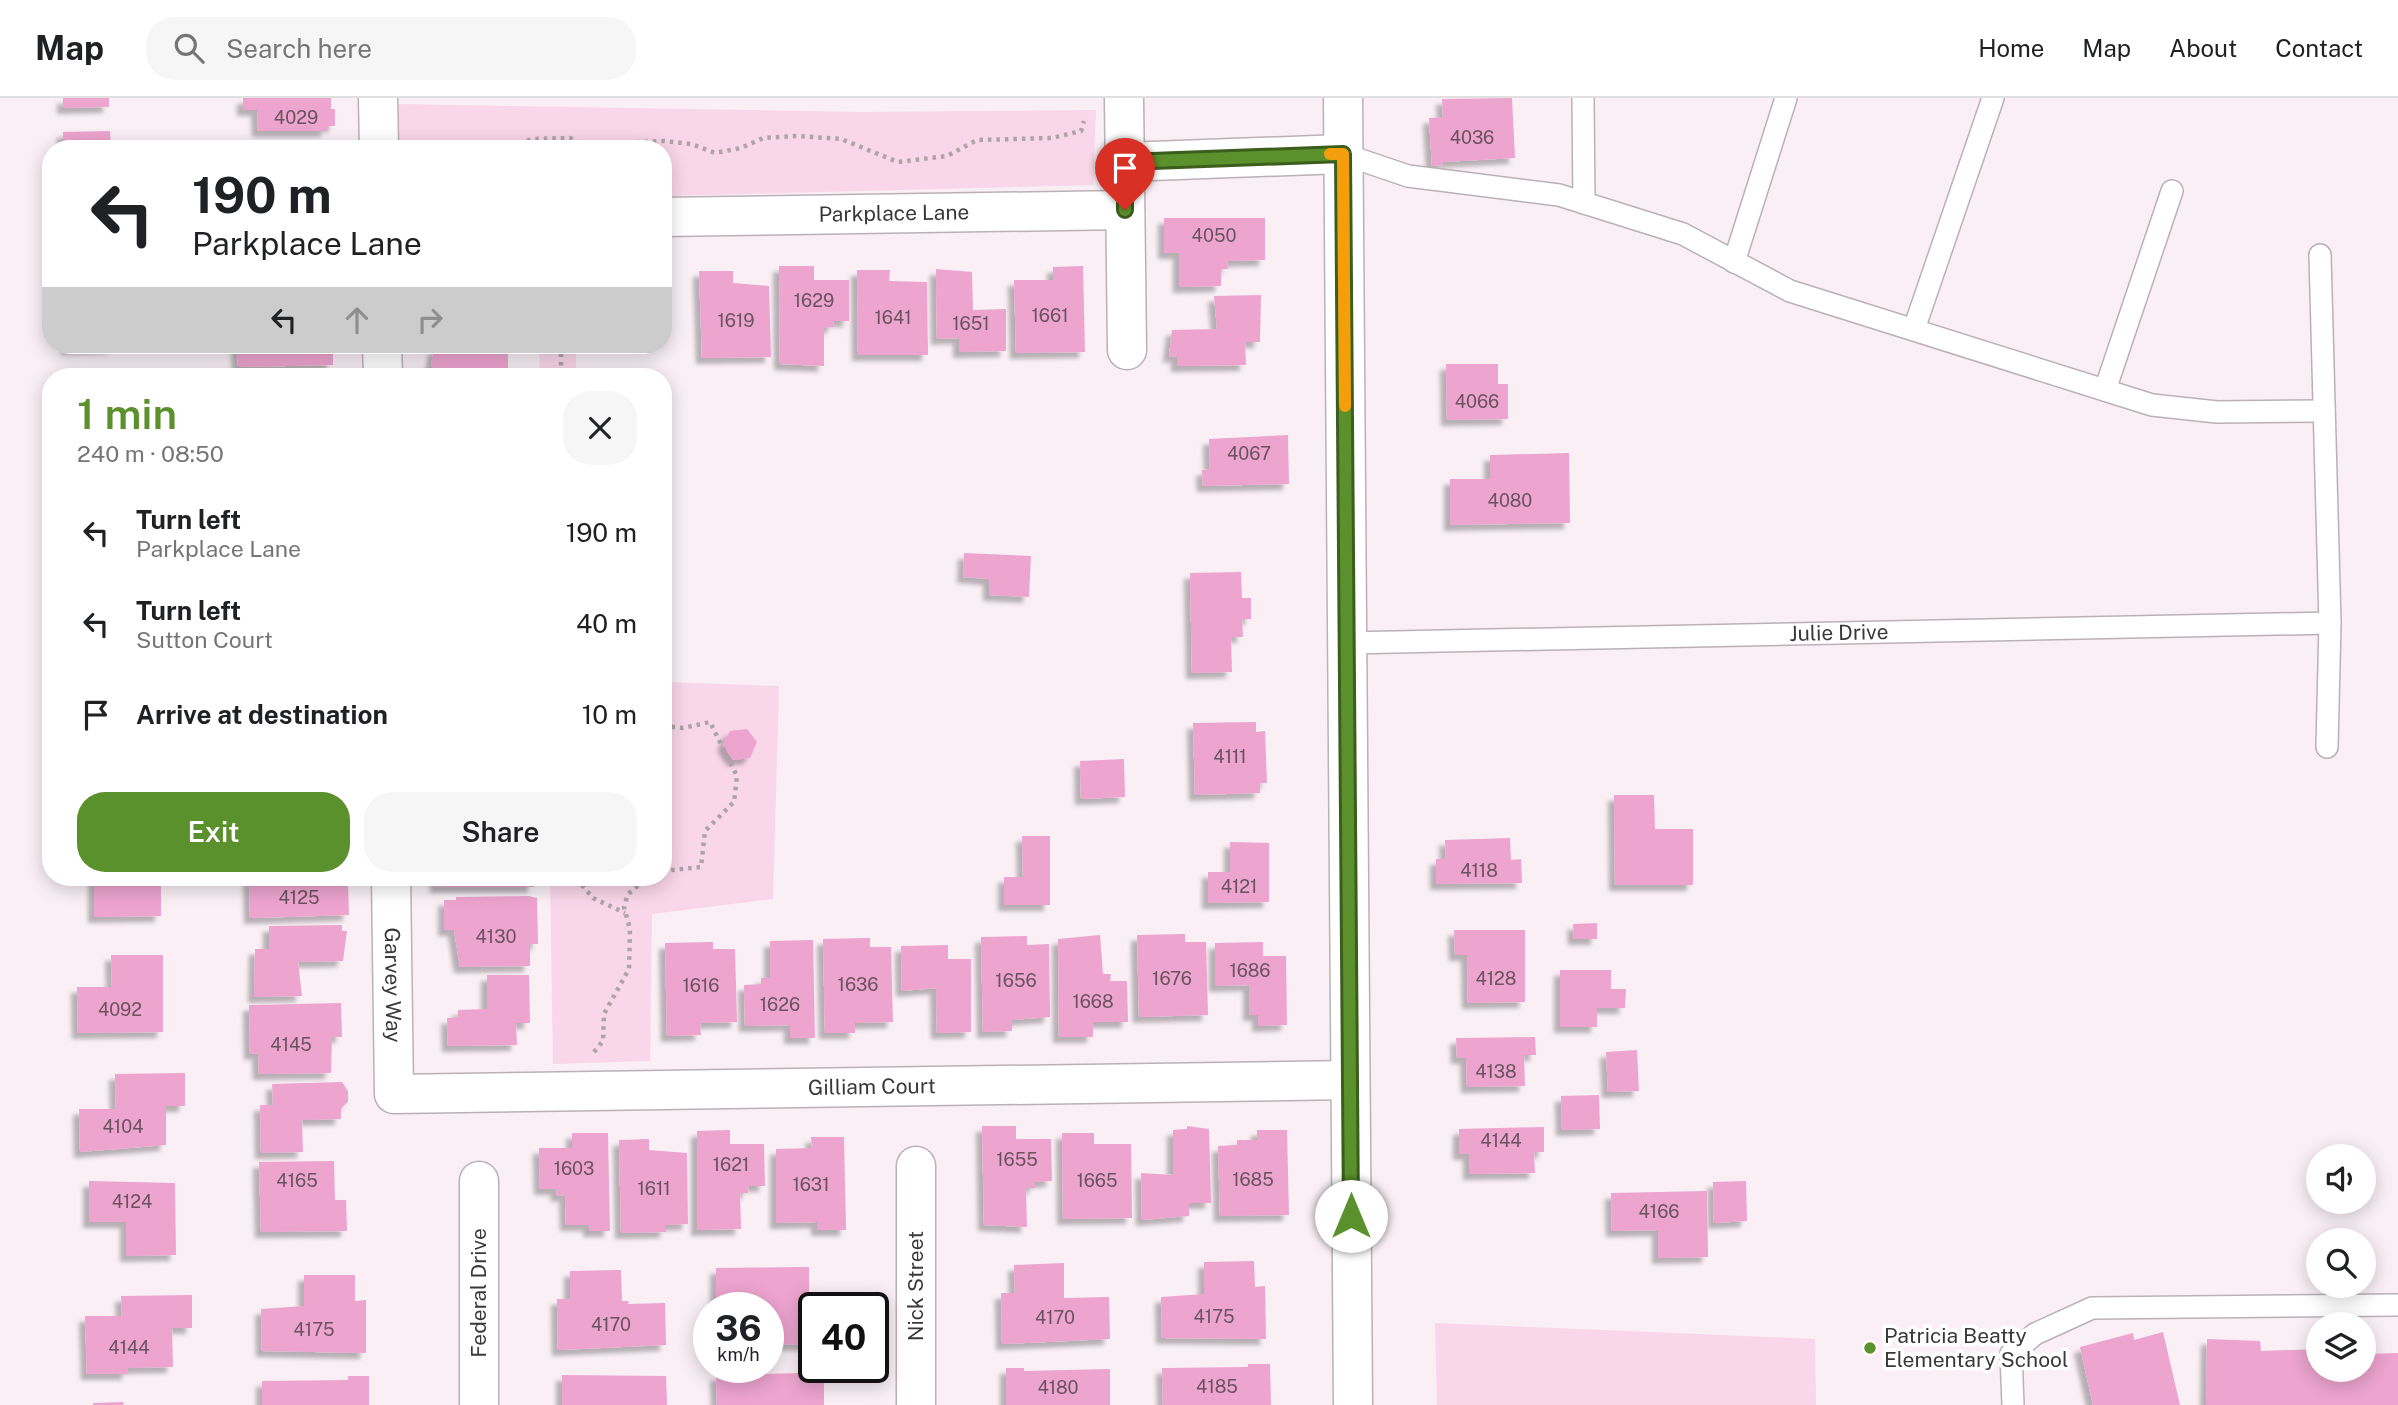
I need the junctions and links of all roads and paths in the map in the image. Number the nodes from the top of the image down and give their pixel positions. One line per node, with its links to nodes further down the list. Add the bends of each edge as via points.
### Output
1 (378, 98): 8 (street)
2 (1124, 98): 13 (street)
3 (1343, 98): 12 (street)
4 (1583, 98): 15 (lane)
5 (1786, 98): 19 (lane)
6 (1993, 98): 20 (lane)
7 (1088, 110): 11 (path, via 1081,131 1052,138 977,140 947,156 898,162 841,139 763,138 715,153)
8 (379, 140)
9 (529, 140): 10 (path)
10 (573, 140)
11 (672, 142)
12 (1343, 154): 13 (street); 15 (lane, via 1408,176 1559,195); 25 (street)
13 (1125, 162): 16 (street)
14 (2172, 191): 22 (lane)
15 (1584, 203): 19 (lane, via 1683,234)
16 (1125, 210): 17 (street, Parkplace Lane); 21 (street)
17 (672, 217)
18 (2320, 255): 23 (lane)
19 (1734, 262): 20 (lane, via 1790,291)
20 (1914, 329): 22 (lane)
21 (1127, 351)
22 (2105, 390): 23 (lane, via 2152,405 2217,412)
23 (2325, 411): 24 (lane)
24 (2330, 623): 25 (lane, Julie Drive); 27 (lane)
25 (1347, 643): 34 (street)
26 (672, 727): 28 (path, via 710,722 737,776 734,802 705,831 701,867)
27 (2327, 747)
28 (672, 870)
29 (391, 886): 35 (street, Garvey Way)
30 (583, 886): 32 (path, via 593,898)
31 (637, 886): 32 (path, via 628,894)
32 (626, 913): 33 (path, via 629,969 604,1014 603,1041)
33 (588, 1058)
34 (1350, 1080): 35 (street, Gilliam Court); 41 (street)
35 (394, 1094)
36 (916, 1166): 40 (street, Nick Street)
37 (479, 1181): 39 (street, Federal Drive)
38 (2398, 1305): 42 (lane, via 2092,1308 2035,1334 2011,1354)
39 (479, 1405)
40 (916, 1405)
41 (1353, 1405)
42 (2013, 1405)

